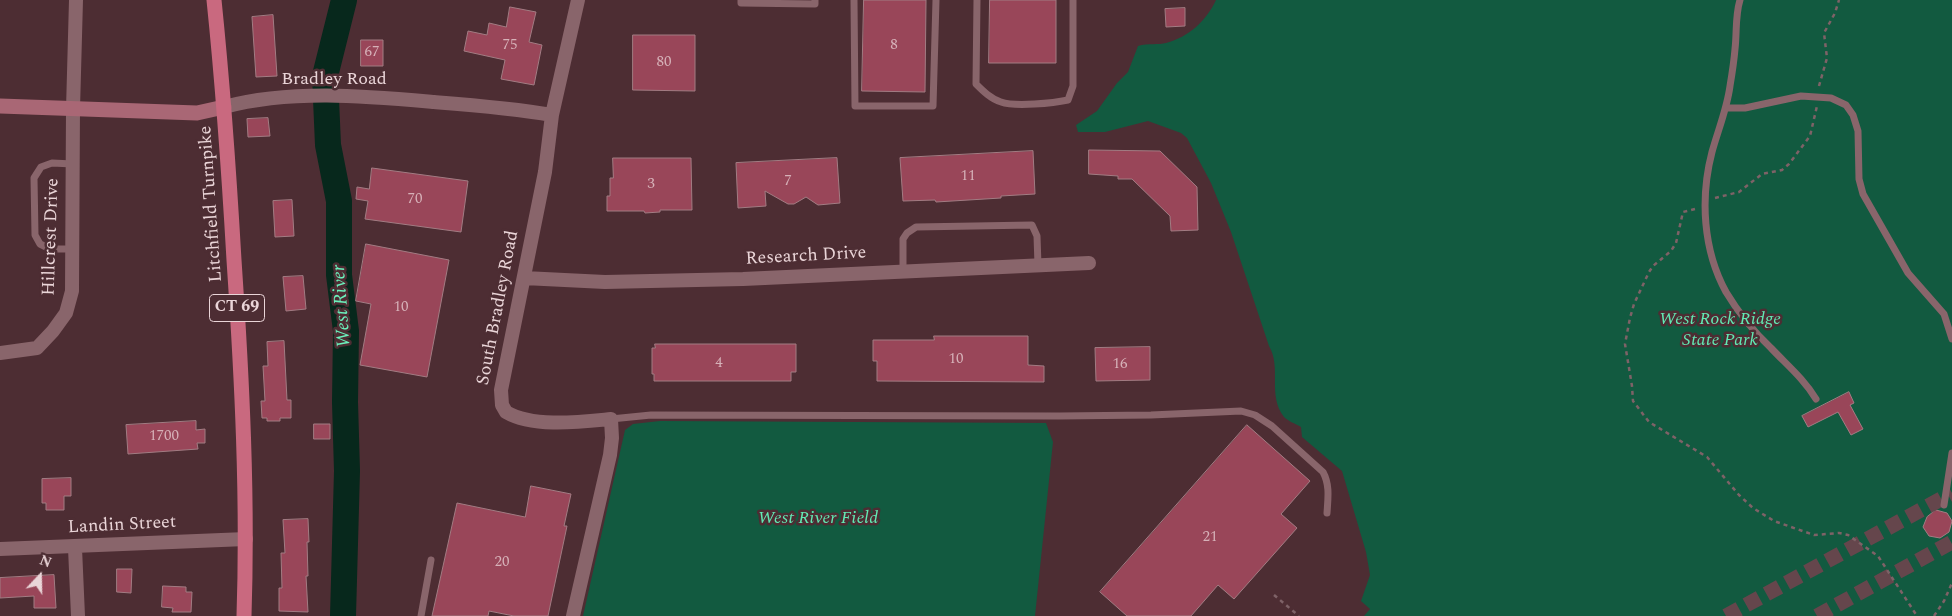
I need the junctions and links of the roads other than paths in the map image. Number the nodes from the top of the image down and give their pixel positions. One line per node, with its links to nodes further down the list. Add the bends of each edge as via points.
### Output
1 (76, 0): 14 (street, Hillcrest Drive)
2 (214, 0): 12 (main road, Litchfield Turnpike / CT 69)
3 (578, 0): 15 (street)
4 (741, 0): 5 (lane, via 741,3 815,4)
5 (815, 0)
6 (854, 0): 7 (lane, via 855,106 934,106)
7 (936, 0)
8 (977, 0): 9 (lane, via 976,84 1002,103 1051,104 1068,100 1074,86)
9 (1073, 0)
10 (1740, 0): 13 (lane)
11 (0, 106): 14 (street, Bradley Road)
12 (224, 106): 14 (street, Bradley Road, via 197,113); 15 (street, Bradley Road, via 251,100 339,97 465,104); 29 (main road, Litchfield Turnpike / CT 69, via 241,367)
13 (1726, 108): 22 (lane, via 1745,108 1801,96 1831,98 1846,105 1854,115 1858,131 1859,179 1863,194 1908,272 1944,314); 24 (lane, via 1707,175 1706,225 1715,266 1726,292 1744,318 1810,387)
14 (73, 109): 16 (street, Hillcrest Drive)
15 (552, 115): 21 (street, South Bradley Road, via 545,172)
16 (73, 164): 17 (street, Hillcrest Drive); 17 (lane, via 52,163 40,167 34,178 35,235 40,244 50,249)
17 (72, 249): 23 (street, Hillcrest Drive, via 72,291 66,313 37,348)
18 (1089, 262): 19 (street, Research Drive)
19 (1038, 265): 20 (street, Research Drive); 20 (lane, via 1032,225 916,227 903,239)
20 (902, 271): 21 (street, Research Drive, via 605,282)
21 (524, 278): 25 (street, South Bradley Road, via 501,390 506,412 534,421)
22 (1952, 339)
23 (0, 353)
24 (1816, 398)
25 (611, 419): 28 (lane, via 650,415 1059,416 1241,411 1272,426 1324,472 1328,487); 36 (street, via 610,455)
26 (1952, 453): 27 (lane)
27 (1944, 505)
28 (1327, 512)
29 (246, 539): 30 (street, Landin Street); 34 (main road, Litchfield Turnpike / CT 69)
30 (75, 548): 31 (street, Landin Street); 33 (street)
31 (0, 550)
32 (431, 560): 35 (lane)
33 (78, 616)
34 (244, 616)
35 (421, 616)
36 (573, 616)

